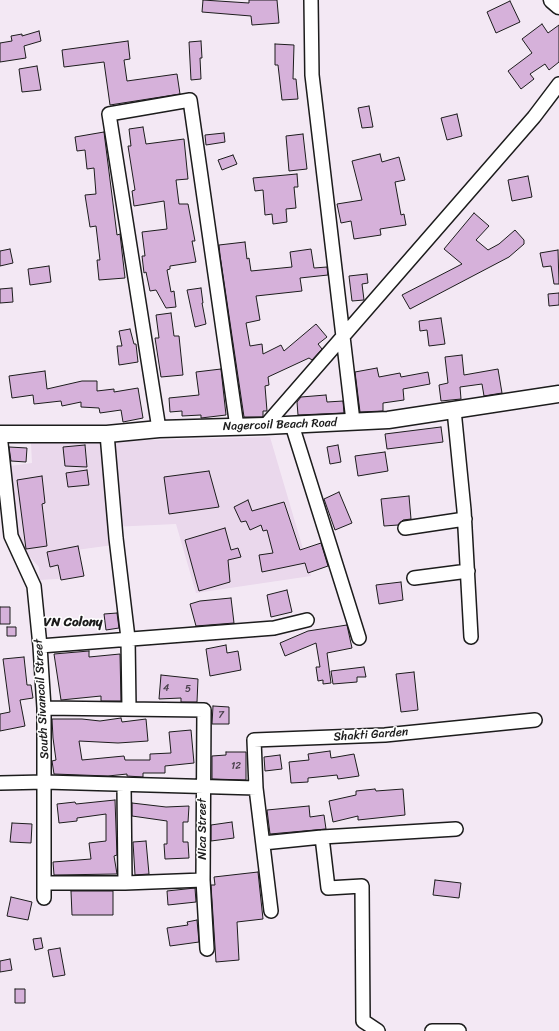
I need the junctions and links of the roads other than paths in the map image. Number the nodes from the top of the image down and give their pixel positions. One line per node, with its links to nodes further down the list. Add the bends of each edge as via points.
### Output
1 (311, 0): 5 (street, via 312,75)
2 (552, 0): 3 (main road)
3 (559, 6)
4 (559, 84): 5 (street, via 534,117)
5 (342, 338): 8 (street); 10 (street)
6 (559, 394): 7 (main road, Nagercoil Beach Road)
7 (454, 410): 8 (main road, Nagercoil Beach Road, via 388,420); 15 (street)
8 (353, 421): 9 (main road, Nagercoil Beach Road)
9 (292, 425): 10 (main road, Nagercoil Beach Road); 22 (street)
10 (265, 426): 11 (main road, Nagercoil Beach Road)
11 (237, 427): 12 (main road, Nagercoil Beach Road); 12 (street, via 190,100 109,114)
12 (159, 429): 14 (main road, Nagercoil Beach Road)
13 (0, 434): 14 (main road, Nagercoil Beach Road); 23 (street, South Sivancoil Street, via 11,536 34,586)
14 (106, 434): 21 (street)
15 (464, 519): 16 (street); 17 (street)
16 (405, 528)
17 (468, 571): 18 (street); 20 (street)
18 (414, 578)
19 (307, 620): 21 (street, via 274,628)
20 (471, 636)
21 (128, 638): 23 (street); 25 (street)
22 (359, 638)
23 (40, 646): 24 (street, South Sivancoil Street)
24 (44, 708): 25 (street); 27 (street, South Sivancoil Street)
25 (130, 708): 30 (street, Nica Street, via 204,710)
26 (535, 720): 31 (street, Shakti Garden, via 385,735 254,740)
27 (45, 782): 28 (street); 29 (street); 36 (street, South Sivancoil Street)
28 (0, 784)
29 (124, 785): 30 (street); 37 (street)
30 (204, 788): 31 (street); 35 (street, Nica Street)
31 (256, 788): 34 (street)
32 (456, 829): 33 (street)
33 (322, 836): 34 (street); 41 (street, via 328,888 362,886 363,1021)
34 (262, 843): 39 (street)
35 (203, 880): 37 (street); 40 (street, Nica Street)
36 (46, 882): 37 (street); 38 (street, South Sivancoil Street)
37 (125, 883)
38 (44, 898)
39 (271, 910)
40 (207, 948)
41 (378, 1031)
42 (432, 1031): 43 (street)
43 (459, 1031)

